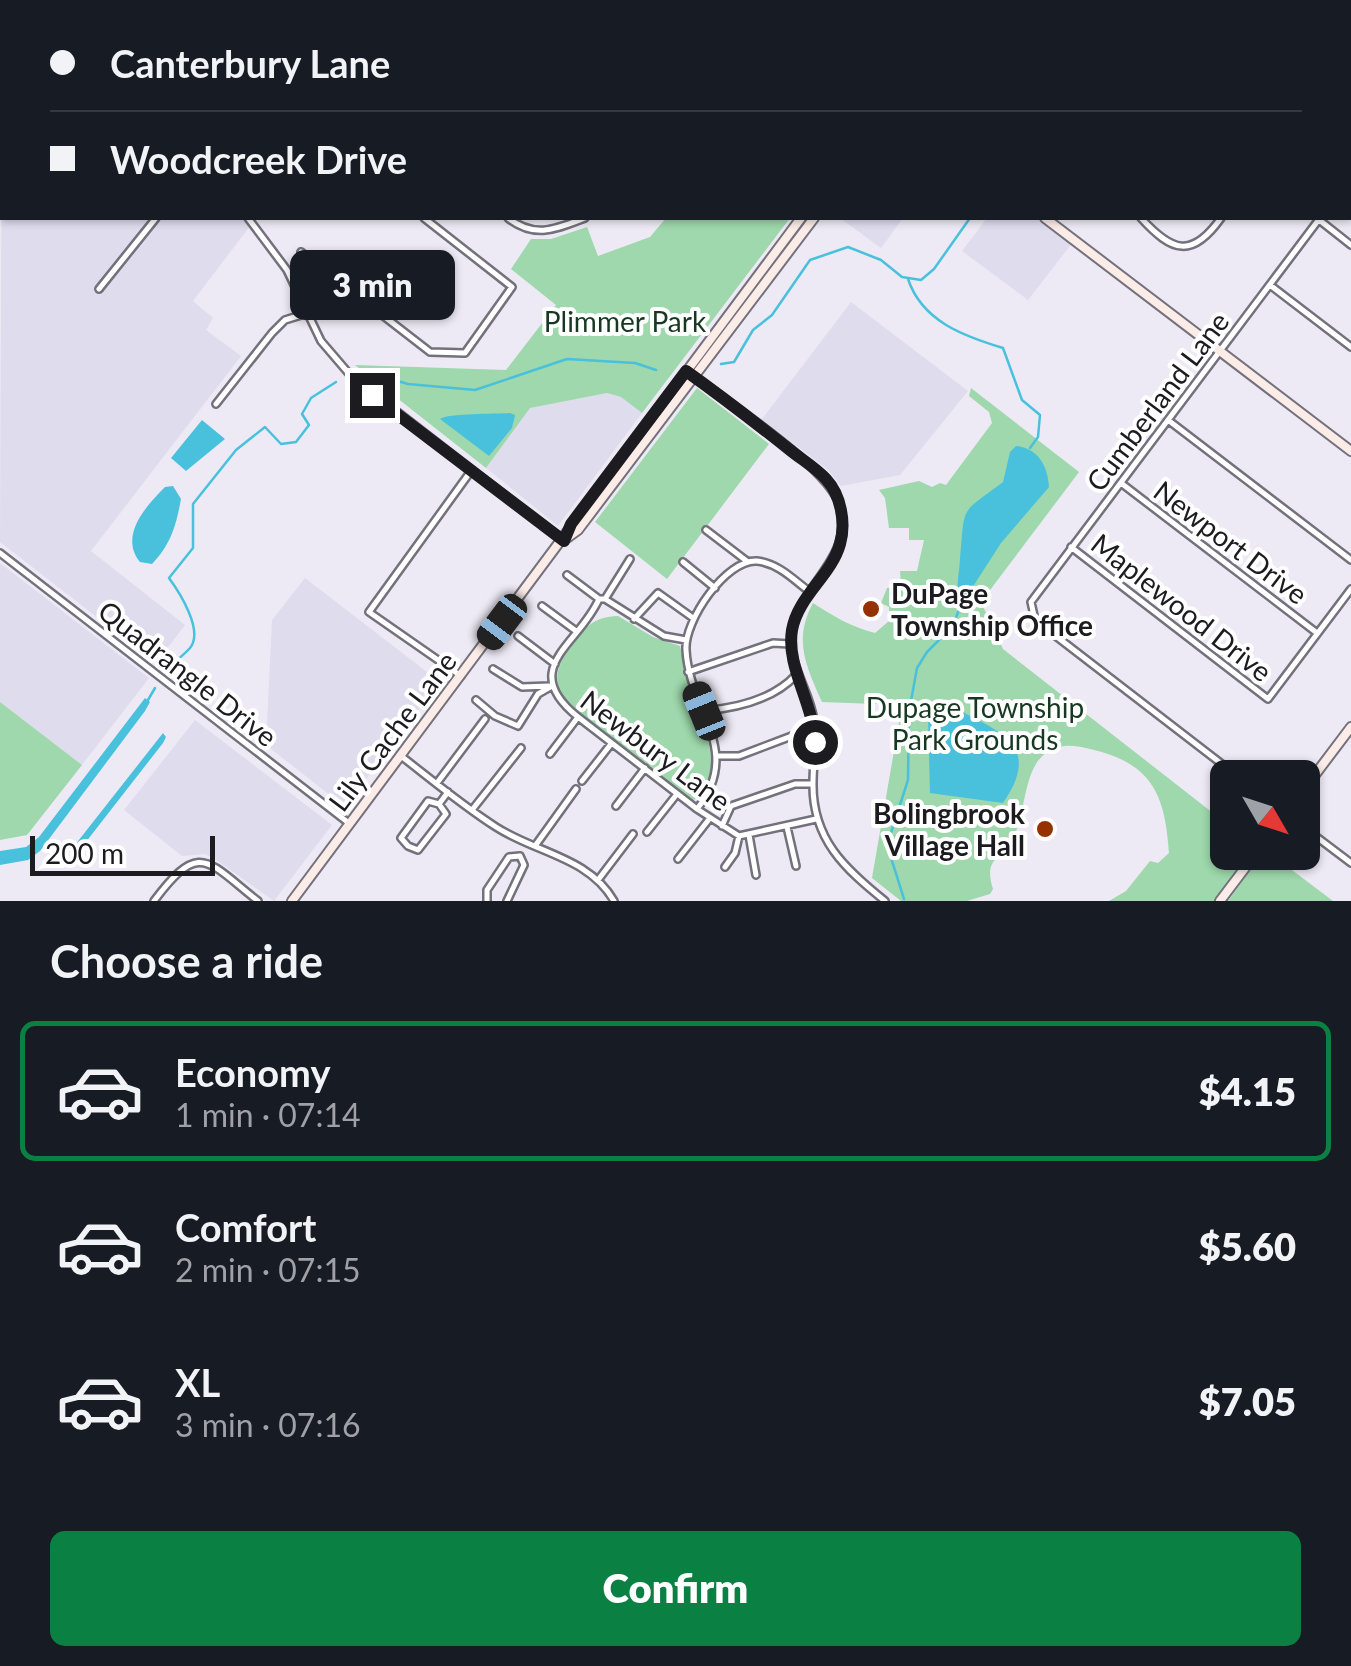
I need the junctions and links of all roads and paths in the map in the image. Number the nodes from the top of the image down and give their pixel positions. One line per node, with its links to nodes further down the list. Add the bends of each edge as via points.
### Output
1 (154, 220): 19 (street)
2 (253, 220): 20 (street)
3 (427, 220): 17 (street, via 512,287 465,352 430,352)
4 (511, 220): 5 (street, via 532,232)
5 (580, 220)
6 (801, 220): 23 (street, Lily Cache Lane)
7 (812, 220): 23 (street, Lily Cache Lane)
8 (1049, 220): 22 (street)
9 (1143, 220): 14 (street, via 1166,242)
10 (1219, 220): 14 (street)
11 (1318, 220): 18 (street, Cumberland Lane)
12 (1321, 220): 13 (street)
13 (1351, 244)
14 (1187, 246): 16 (street)
15 (301, 252): 17 (street)
16 (1189, 255)
17 (332, 274): 20 (street)
18 (1270, 285): 21 (street); 22 (street, Cumberland Lane)
19 (100, 289)
20 (304, 308): 24 (street, via 272,333); 27 (street, via 351,376)
21 (1351, 347)
22 (1220, 351): 25 (street, Cumberland Lane); 26 (street)
23 (690, 374): 30 (street, Lily Cache Lane); 41 (street, via 833,489 841,508 840,544)
24 (216, 404)
25 (1168, 420): 28 (street, Cumberland Lane); 35 (street)
26 (1351, 451)
27 (470, 472): 30 (street); 55 (street, via 369,612)
28 (1121, 482): 31 (street, Cumberland Lane); 47 (street, Newport Drive)
29 (706, 530): 37 (street)
30 (564, 541): 55 (street, Lily Cache Lane)
31 (1071, 547): 47 (street, Maplewood Drive, via 1268,698); 68 (street, Cumberland Lane, via 1031,602 1035,620)
32 (749, 552): 37 (street)
33 (0, 553): 83 (street, Quadrangle Drive)
34 (630, 559): 42 (street, Newbury Lane)
35 (1351, 560)
36 (683, 562): 39 (street)
37 (749, 562): 39 (street); 41 (street, via 778,567)
38 (567, 575): 42 (street)
39 (716, 588): 44 (street)
40 (1351, 589): 47 (street)
41 (810, 592): 50 (street)
42 (602, 599): 45 (street); 46 (street, Newbury Lane)
43 (542, 606): 46 (street)
44 (693, 618): 45 (street, via 658,593); 49 (street)
45 (634, 620): 49 (street)
46 (576, 631): 51 (street, Newbury Lane)
47 (1318, 633)
48 (518, 636): 51 (street)
49 (686, 640): 53 (street)
50 (791, 644): 53 (street, via 773,643); 54 (street)
51 (555, 664): 56 (street, Newbury Lane)
52 (494, 670): 56 (street, via 522,687)
53 (688, 672): 58 (street)
54 (797, 674): 58 (street, via 782,690); 62 (street, via 814,718)
55 (461, 676): 66 (street, Lily Cache Lane)
56 (552, 686): 57 (street, via 538,694 518,726); 59 (street, Newbury Lane)
57 (476, 700)
58 (704, 711): 67 (street)
59 (578, 717): 63 (street, Newbury Lane); 65 (street)
60 (485, 719): 72 (street)
61 (1351, 727): 70 (street)
62 (815, 742): 67 (street, via 798,734 739,756); 73 (street)
63 (611, 744): 69 (street, Newbury Lane); 71 (street)
64 (521, 748): 79 (street)
65 (550, 754)
66 (401, 756): 72 (street); 83 (street, Lily Cache Lane)
67 (717, 756): 80 (street, via 708,795)
68 (1217, 760)
69 (645, 768): 76 (street, Newbury Lane); 78 (street)
70 (1320, 768)
71 (582, 781)
72 (437, 784): 75 (street)
73 (812, 784): 82 (street); 84 (street, via 732,806)
74 (576, 789): 92 (street)
75 (448, 792): 77 (street); 79 (street)
76 (677, 794): 80 (street, Newbury Lane); 86 (street)
77 (439, 804): 77 (street, via 446,814 418,850 408,846 401,838 428,801)
78 (616, 806)
79 (472, 810): 91 (street)
80 (697, 810): 81 (street, Newbury Lane)
81 (710, 818): 84 (street, Newbury Lane); 94 (street)
82 (816, 819): 85 (street, Newbury Lane); 109 (street, via 836,858)
83 (350, 824): 104 (street, Lily Cache Lane)
84 (722, 826): 89 (street, Newbury Lane)
85 (787, 827): 88 (street, Newbury Lane); 96 (street)
86 (647, 832)
87 (632, 834): 100 (street)
88 (750, 835): 89 (street, Newbury Lane); 99 (street)
89 (739, 836): 97 (street)
90 (1320, 839): 95 (street)
91 (526, 842): 92 (street); 93 (street)
92 (535, 846): 100 (street)
93 (520, 856): 105 (street, via 509,857); 106 (street, via 524,865)
94 (678, 859)
95 (1351, 862)
96 (796, 866)
97 (725, 868)
98 (1243, 870): 110 (street)
99 (756, 875)
100 (598, 880): 101 (street)
101 (610, 893): 107 (street); 108 (street)
102 (154, 901): 103 (street, via 178,869 192,862 204,862)
103 (258, 901)
104 (292, 901)
105 (487, 901)
106 (507, 901)
107 (600, 901)
108 (614, 901)
109 (885, 901)
110 (1220, 901)

